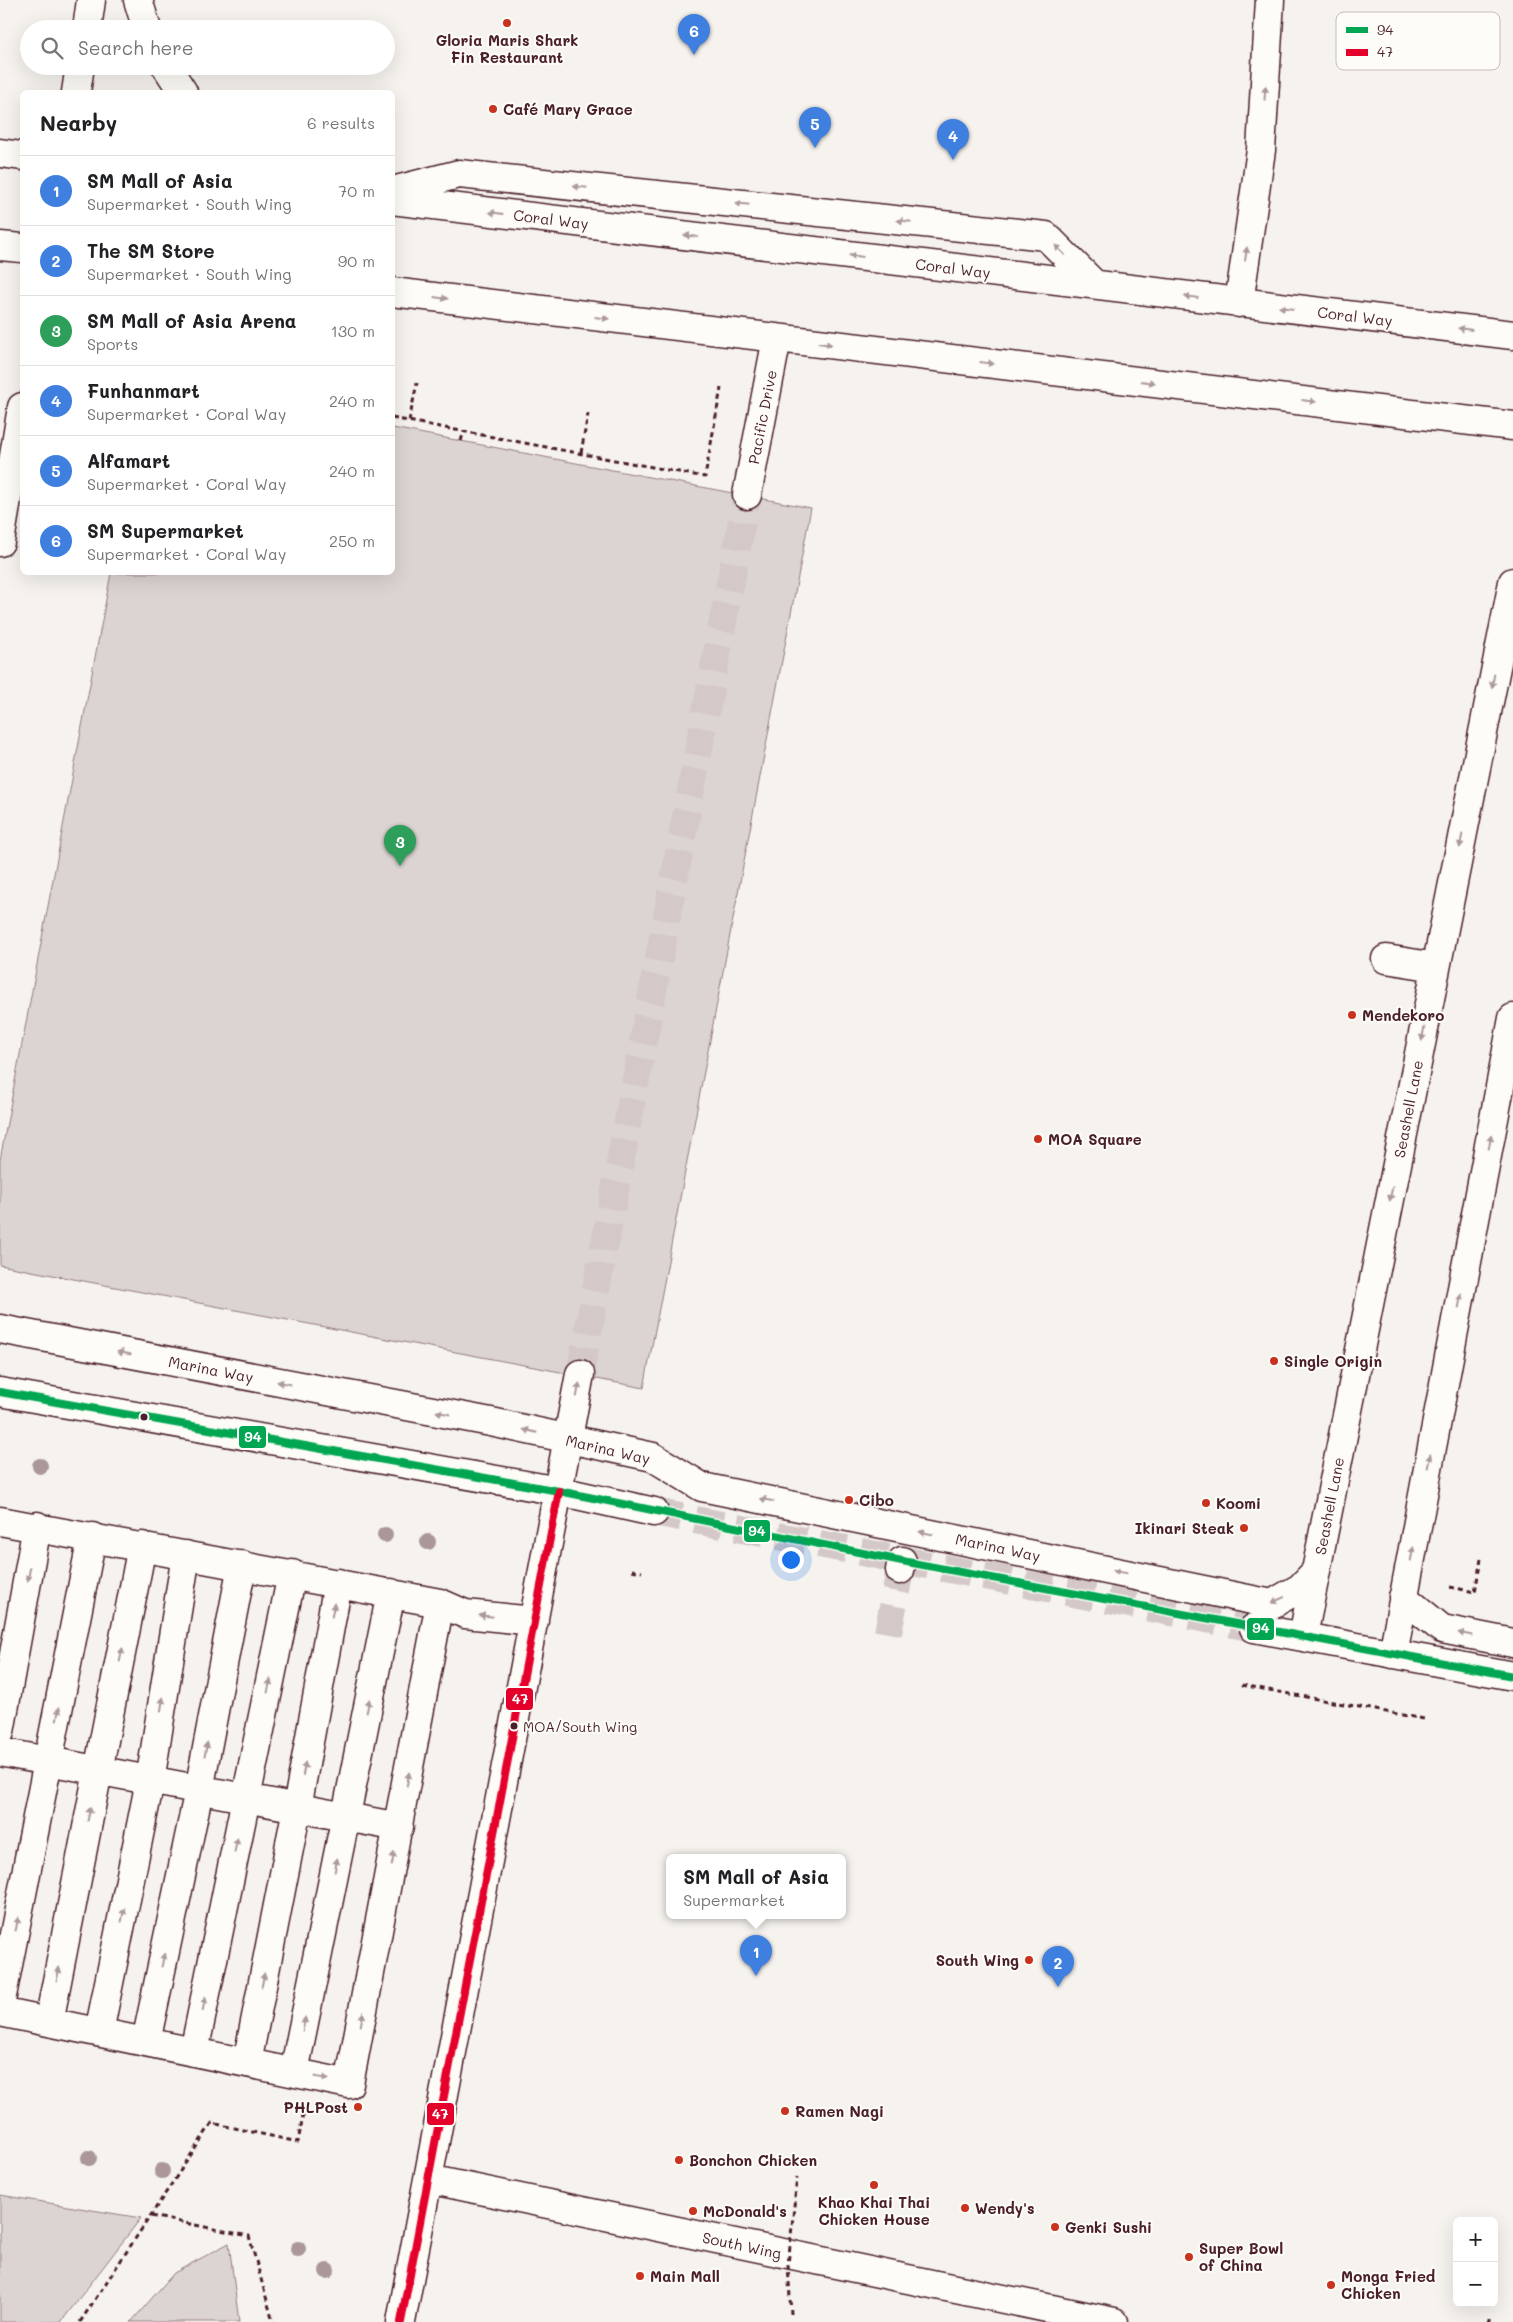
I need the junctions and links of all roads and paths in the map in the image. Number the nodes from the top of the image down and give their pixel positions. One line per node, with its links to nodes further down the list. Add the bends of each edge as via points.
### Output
1 (91, 0): 4 (street)
2 (138, 0): 5 (street)
3 (1270, 0): 18 (street, one-way to 3, via 1261,150)
4 (88, 20)
5 (144, 20)
6 (79, 75): 8 (street)
7 (172, 75): 9 (street)
8 (76, 90)
9 (182, 90)
10 (0, 153): 11 (street)
11 (20, 156)
12 (395, 190): 16 (street, one-way to 12, via 1046,236 459,174)
13 (395, 200): 16 (street, Coral Way, one-way to 13)
14 (0, 246): 15 (street)
15 (20, 248)
16 (1094, 284): 18 (street, Coral Way, one-way to 16)
17 (395, 292): 20 (street, one-way to 20)
18 (1239, 302): 19 (street, Coral Way, one-way to 18)
19 (1513, 335)
20 (777, 338): 27 (street, one-way to 27); 31 (street, Pacific Drive)
21 (417, 383): 26 (path)
22 (721, 388): 30 (path, via 705,477)
23 (588, 414): 30 (path)
24 (20, 419): 32 (street)
25 (395, 419): 26 (path)
26 (409, 421): 28 (path)
27 (1513, 426)
28 (464, 431): 29 (path); 30 (path)
29 (461, 441)
30 (581, 454)
31 (747, 495)
32 (0, 542)
33 (1513, 582): 35 (street, Seashell Lane, one-way to 35)
34 (1386, 959): 35 (street)
35 (1436, 967): 51 (street, Seashell Lane, one-way to 51)
36 (1513, 1018): 57 (street, one-way to 36)
37 (0, 1329): 40 (street, Marina Way, one-way to 37)
38 (580, 1374): 40 (street, one-way to 38)
39 (0, 1392): 41 (street)
40 (568, 1439): 41 (street); 51 (street, Marina Way, one-way to 40, via 1300,1588 1272,1604 702,1487 653,1457)
41 (559, 1491): 42 (street); 59 (street)
42 (654, 1512)
43 (0, 1520): 44 (street)
44 (37, 1526): 45 (street); 67 (street, one-way to 67)
45 (92, 1537): 46 (street); 69 (street, one-way to 45)
46 (142, 1546): 47 (street); 70 (street, one-way to 46)
47 (186, 1555): 49 (street); 71 (street, one-way to 47)
48 (1481, 1559): 55 (path, via 1475,1592)
49 (242, 1565): 53 (street); 72 (street, one-way to 49)
50 (632, 1570): 52 (path)
51 (1316, 1571): 61 (street, Seashell Lane)
52 (642, 1572)
53 (292, 1574): 54 (street); 73 (street, one-way to 53)
54 (338, 1583): 56 (street); 74 (street, one-way to 54)
55 (1450, 1587)
56 (391, 1593): 58 (street); 75 (street, one-way to 56)
57 (1403, 1597): 62 (street, one-way to 57, via 1442,1629); 63 (street)
58 (440, 1603): 59 (street, one-way to 58, via 465,1614); 76 (street, one-way to 58)
59 (534, 1622): 87 (street)
60 (1254, 1628): 61 (street)
61 (1303, 1636): 63 (street)
62 (1513, 1643)
63 (1393, 1654): 64 (street)
64 (1513, 1676)
65 (1242, 1685): 66 (path)
66 (1424, 1719)
67 (0, 1732)
68 (0, 1752): 69 (street)
69 (49, 1762): 70 (street); 77 (street, one-way to 69)
70 (98, 1770): 71 (street); 79 (street, one-way to 70)
71 (150, 1780): 72 (street); 80 (street, one-way to 71)
72 (199, 1790): 73 (street); 81 (street, one-way to 72)
73 (246, 1798): 74 (street); 82 (street, one-way to 73)
74 (297, 1808): 75 (street); 83 (street, one-way to 74)
75 (346, 1817): 76 (street); 84 (street, one-way to 75)
76 (399, 1826): 84 (street, one-way to 76, via 349,2084)
77 (0, 2006)
78 (0, 2012): 79 (street)
79 (49, 2022): 80 (street)
80 (99, 2032): 81 (street)
81 (146, 2042): 82 (street)
82 (194, 2052): 83 (street)
83 (247, 2063): 84 (street)
84 (294, 2072)
85 (306, 2103): 88 (path, via 298,2142 212,2124)
86 (797, 2177): 89 (path, bridge, via 788,2265)
87 (428, 2179): 93 (street); 94 (street, South Wing)
88 (151, 2216): 91 (path); 92 (path, via 249,2236)
89 (791, 2314)
90 (1490, 2317): 95 (path)
91 (80, 2322)
92 (273, 2322)
93 (401, 2322)
94 (1114, 2322)
95 (1489, 2322)

